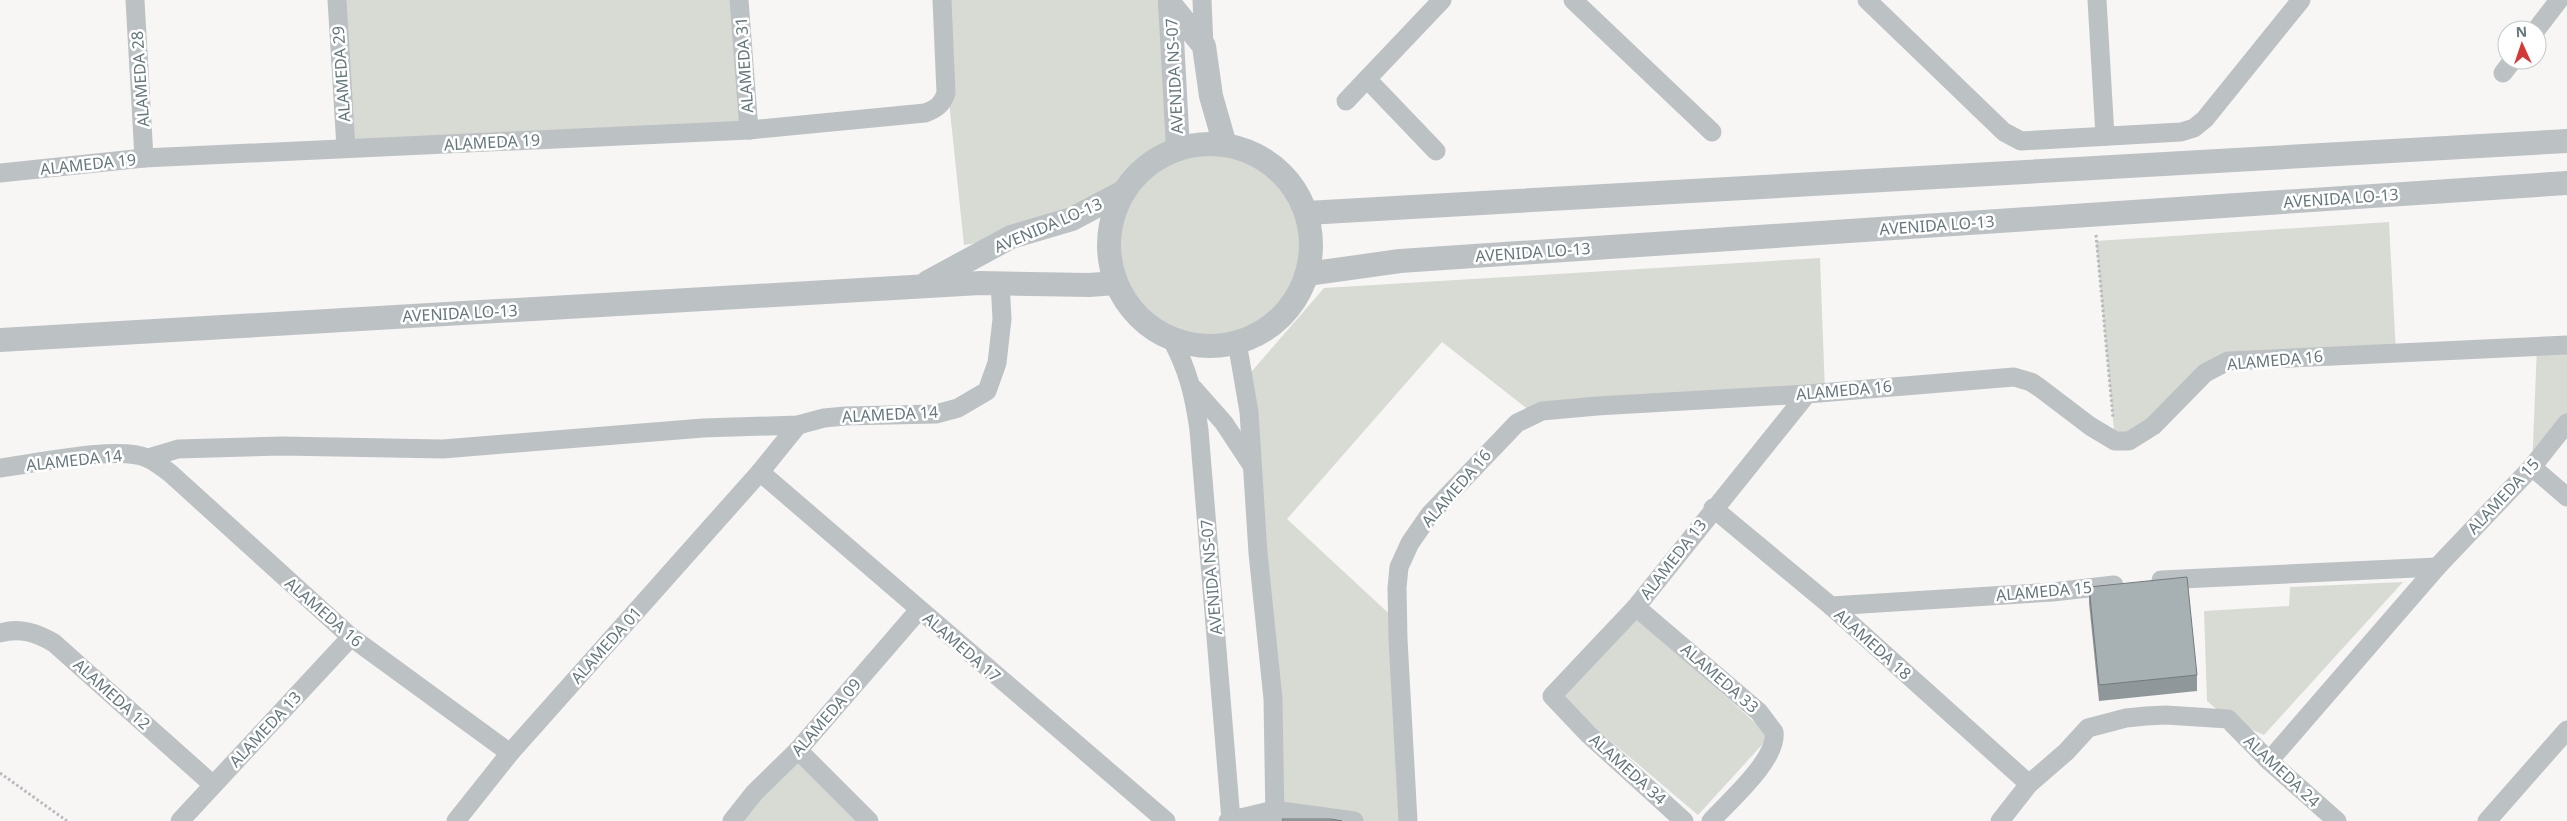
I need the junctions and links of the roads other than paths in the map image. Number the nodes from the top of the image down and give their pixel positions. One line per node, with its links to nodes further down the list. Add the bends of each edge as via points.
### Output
1 (135, 0): 25 (street, ALAMEDA 28)
2 (337, 0): 22 (street, ALAMEDA 29)
3 (739, 0): 17 (street, ALAMEDA 31)
4 (942, 0): 17 (street, ALAMEDA 19, via 946,93 935,110)
5 (1202, 0): 14 (street, AVENIDA NS-07)
6 (1442, 0): 15 (street)
7 (1573, 0): 18 (street)
8 (1867, 0): 19 (street, via 2013,139)
9 (2097, 0): 19 (street)
10 (2301, 0): 19 (street, via 2205,119 2194,128 2181,132)
11 (2559, 0): 13 (street)
12 (1170, 2): 14 (street, AVENIDA NS-07); 23 (street, AVENIDA NS-07)
13 (2544, 20)
14 (1204, 46): 21 (street, AVENIDA NS-07, via 1211,96)
15 (1367, 80): 16 (street); 24 (street)
16 (1346, 101)
17 (749, 130): 22 (street, ALAMEDA 19)
18 (1712, 132)
19 (2105, 136)
20 (2567, 141): 29 (street)
21 (1225, 145): 23 (street, via 1201,144); 29 (street, via 1252,153 1275,167 1294,188)
22 (346, 148): 25 (street, ALAMEDA 19)
23 (1178, 149): 28 (street, via 1144,169)
24 (1436, 151)
25 (144, 158): 26 (street, ALAMEDA 19)
26 (0, 173)
27 (2567, 183): 30 (street, AVENIDA LO-13, via 1400,261)
28 (1123, 192): 32 (street, via 1114,211 1110,232 1109,253); 33 (street, AVENIDA LO-13, via 1072,219 1011,237)
29 (1306, 213): 30 (street, via 1311,233)
30 (1307, 274): 36 (street, via 1292,304 1268,328)
31 (1000, 282): 32 (street, AVENIDA LO-13); 33 (street, AVENIDA LO-13); 41 (street, ALAMEDA 14, via 1002,319 997,363 987,391 958,408 936,414 831,417)
32 (1116, 283): 34 (street, via 1134,312)
33 (920, 286): 35 (street, AVENIDA LO-13)
34 (1171, 338): 36 (street, via 1193,344); 38 (street, AVENIDA NS-07, via 1184,361)
35 (0, 340)
36 (1237, 342): 43 (street, via 1245,379)
37 (2567, 345): 39 (street, ALAMEDA 16, via 2228,361 2205,373 2144,434 2129,441 2114,441 2031,382 2014,377)
38 (1193, 388): 43 (street, via 1224,423); 63 (street, AVENIDA NS-07, via 1200,440)
39 (1807, 394): 48 (street, ALAMEDA 13); 70 (street, ALAMEDA 16, via 1542,411 1517,423 1492,446 1430,514 1410,543 1399,567 1398,639)
40 (2567, 423): 44 (street, ALAMEDA 15)
41 (798, 425): 42 (street, ALAMEDA 14, via 704,428 443,449 282,446 178,449); 46 (street, ALAMEDA 01)
42 (148, 458): 45 (street, ALAMEDA 14, via 101,455); 54 (street, ALAMEDA 16, via 177,480)
43 (1252, 466): 62 (street, via 1273,699)
44 (2532, 467): 47 (street); 49 (street, ALAMEDA 15)
45 (0, 468)
46 (760, 472): 52 (street, ALAMEDA 17); 58 (street, ALAMEDA 01)
47 (2567, 497)
48 (1713, 508): 50 (street, ALAMEDA 18); 51 (street, ALAMEDA 13)
49 (2437, 567): 50 (street, ALAMEDA 15, via 2188,577 2053,592); 59 (street, ALAMEDA 15)
50 (1831, 606): 61 (street, ALAMEDA 18)
51 (1636, 607): 55 (street, ALAMEDA 13, via 1552,696); 72 (street, ALAMEDA 33, via 1766,719 1774,732 1775,738 1764,762)
52 (919, 610): 57 (street, ALAMEDA 09); 68 (street, ALAMEDA 17)
53 (0, 634): 60 (street, ALAMEDA 12, via 27,631 54,643)
54 (351, 637): 58 (street, ALAMEDA 16); 60 (street, ALAMEDA 13)
55 (1572, 717): 71 (street, ALAMEDA 34)
56 (2566, 735): 75 (street)
57 (798, 750): 66 (street, ALAMEDA 09, via 755,792); 67 (street)
58 (510, 753): 65 (street, ALAMEDA 01)
59 (2269, 761): 61 (street, ALAMEDA 24, via 2228,719 2146,716 2088,728); 74 (street, ALAMEDA 24)
60 (212, 784): 64 (street, ALAMEDA 13)
61 (2029, 784): 73 (street)
62 (1275, 816): 63 (street); 69 (street)
63 (1230, 820)
64 (180, 821)
65 (456, 821)
66 (732, 821)
67 (869, 821)
68 (1166, 821)
69 (1354, 821)
70 (1408, 821)
71 (1684, 821)
72 (1711, 821)
73 (2001, 821)
74 (2337, 821)
75 (2487, 821)

